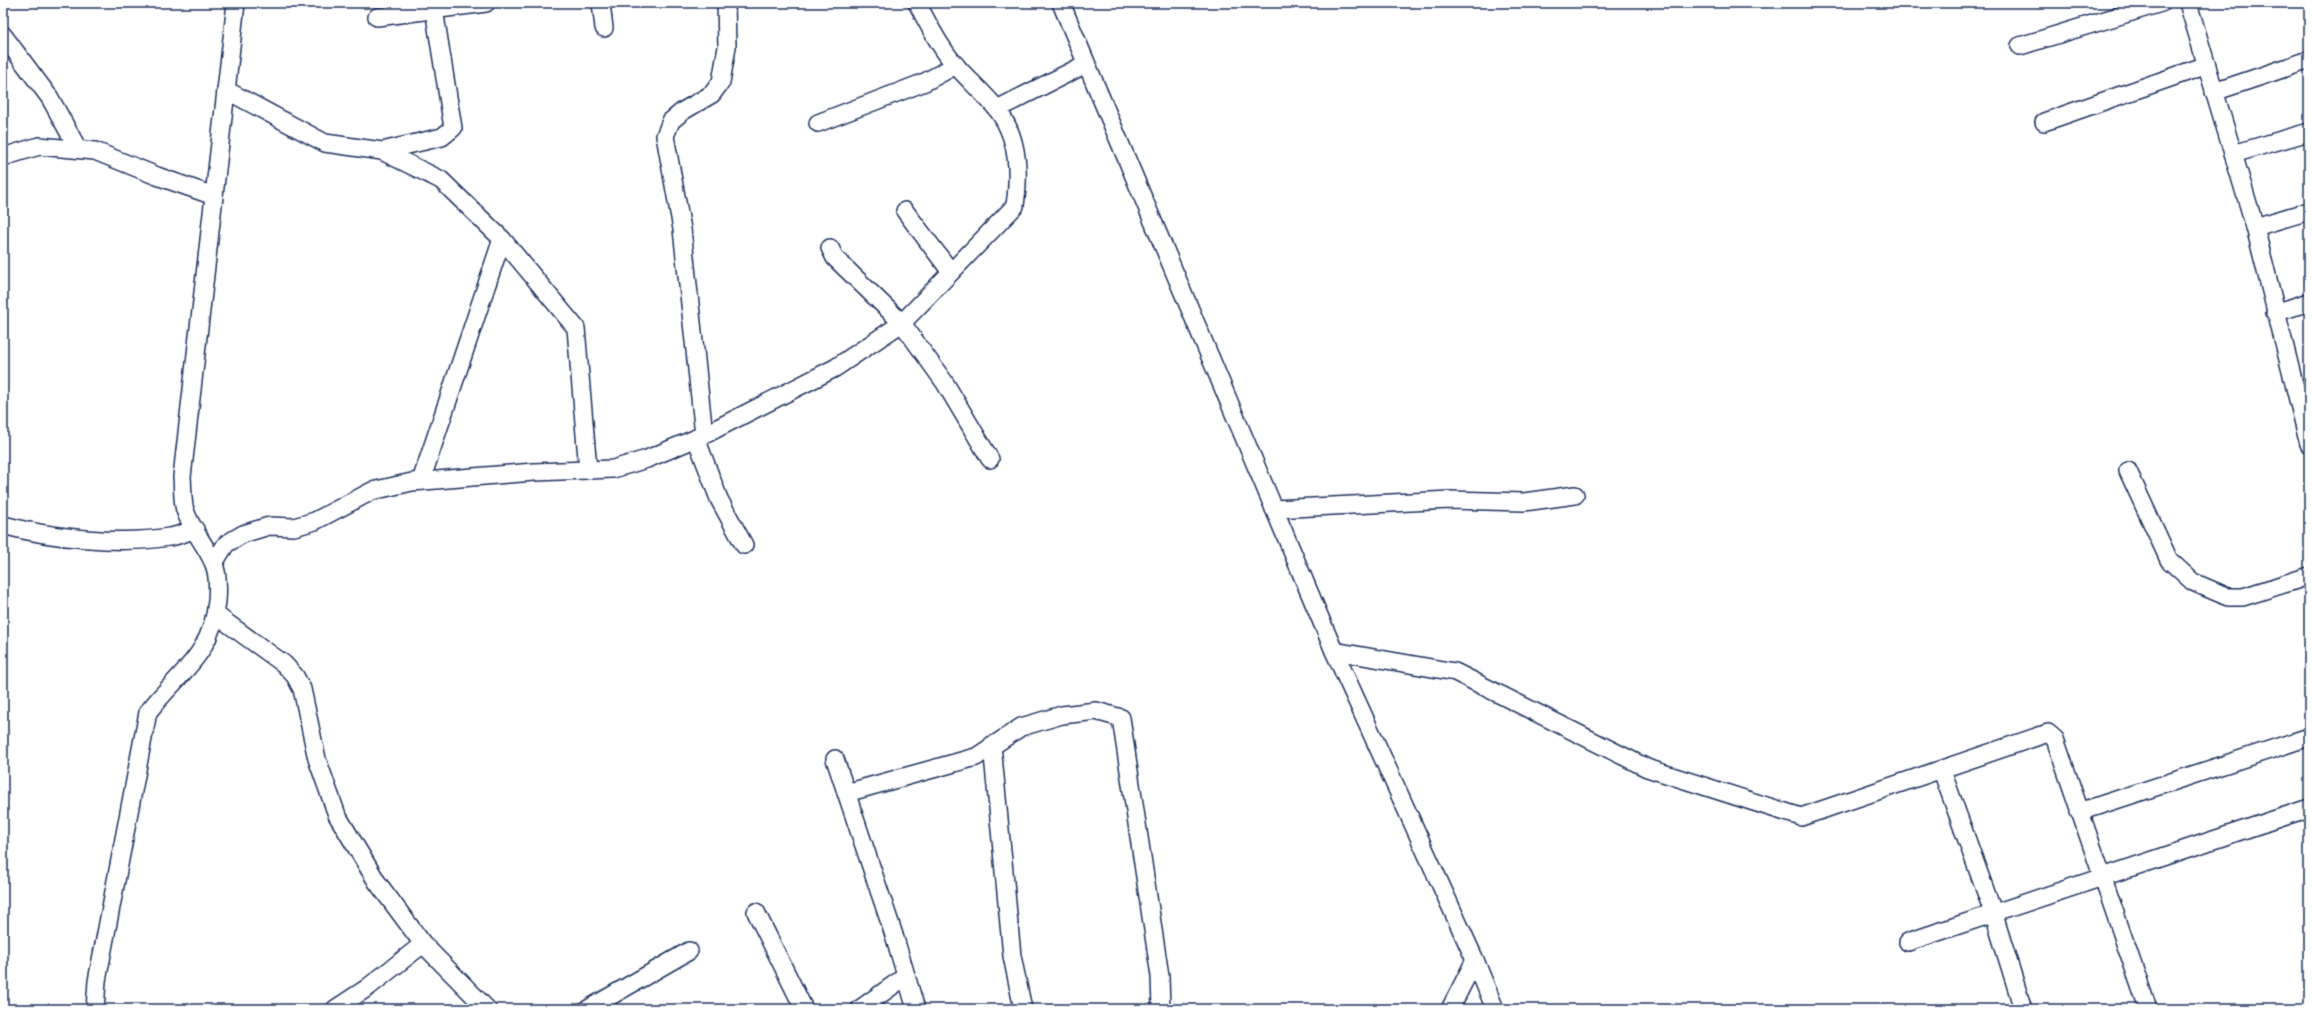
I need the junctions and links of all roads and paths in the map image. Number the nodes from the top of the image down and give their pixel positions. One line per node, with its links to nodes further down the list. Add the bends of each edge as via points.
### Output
1 (236, 3): 18 (street)
2 (486, 3): 9 (street)
3 (601, 3): 11 (street)
4 (726, 3): 39 (street, via 728,47 721,82 712,94 671,121 665,136 682,229)
5 (917, 3): 16 (street, via 932,32)
6 (1061, 3): 15 (street)
7 (2161, 3): 13 (street)
8 (2188, 3): 17 (street)
9 (434, 10): 10 (street); 25 (street, via 453,128 442,137)
10 (376, 17)
11 (604, 28)
12 (3, 35): 24 (street, via 50,98)
13 (2020, 46)
14 (2309, 60): 19 (street)
15 (1086, 64): 20 (street); 46 (street)
16 (956, 65): 20 (street); 22 (street, via 925,82)
17 (2206, 65): 19 (street); 21 (street)
18 (226, 90): 25 (street, via 325,143); 28 (street)
19 (2214, 92): 26 (street)
20 (997, 109): 34 (street, via 1014,141 1019,180 1015,206)
21 (2044, 122)
22 (818, 124)
23 (2309, 132): 26 (street)
24 (78, 149): 27 (street, via 39,146); 28 (street, via 95,151)
25 (382, 151): 32 (street, via 441,180)
26 (2233, 154): 31 (street)
27 (3, 157)
28 (214, 196): 48 (street, via 182,477 185,510)
29 (906, 211): 34 (street)
30 (2309, 211): 31 (street)
31 (2255, 227): 36 (street)
32 (502, 239): 42 (street, via 576,328); 44 (street)
33 (830, 248): 37 (street, via 835,258)
34 (951, 272): 37 (street)
35 (2309, 302): 36 (street)
36 (2275, 313): 38 (street)
37 (902, 323): 39 (street, via 835,368); 41 (street, via 945,383)
38 (2302, 390): 40 (street)
39 (700, 437): 42 (street, via 627,465 613,469); 49 (street, via 719,499)
40 (2309, 444)
41 (990, 459)
42 (588, 470): 44 (street)
43 (2128, 471): 51 (street, via 2170,560 2193,582 2228,597 2244,597)
44 (421, 481): 50 (street, via 372,491 315,521 294,527 269,526 243,534 226,544)
45 (1575, 495): 46 (street, via 1524,502 1450,500)
46 (1274, 509): 53 (street)
47 (3, 525): 48 (street, via 34,534 117,540 169,538)
48 (195, 530): 50 (street)
49 (744, 545)
50 (214, 563): 52 (street, via 218,592)
51 (2309, 576)
52 (216, 615): 65 (street, via 284,664 295,676 302,689 317,758 337,815 377,882); 69 (street, via 202,651 187,670 162,693 148,712 99,973)
53 (1334, 651): 57 (street, via 1455,672 1647,768 1801,817); 67 (street)
54 (2309, 738): 60 (street)
55 (992, 745): 58 (street, via 976,757); 76 (street, via 1012,956); 77 (street, via 1021,727 1062,715 1096,711 1121,718 1160,976)
56 (835, 759): 58 (street)
57 (1942, 771): 60 (street, via 2048,733 2055,739); 63 (street)
58 (846, 793): 68 (street)
59 (2309, 808): 61 (street)
60 (2079, 812): 61 (street)
61 (2104, 877): 63 (street); 81 (street)
62 (756, 912): 73 (street)
63 (1993, 912): 64 (street); 80 (street)
64 (1908, 942)
65 (423, 944): 70 (street, via 367,988); 71 (street)
66 (689, 951): 72 (street)
67 (1475, 960): 78 (street); 79 (street)
68 (906, 976): 74 (street); 75 (street)
69 (95, 1009)
70 (335, 1009)
71 (487, 1009)
72 (588, 1009)
73 (804, 1009)
74 (860, 1009)
75 (916, 1009)
76 (1023, 1009)
77 (1162, 1009)
78 (1450, 1009)
79 (1495, 1009)
80 (2023, 1009)
81 (2148, 1009)

